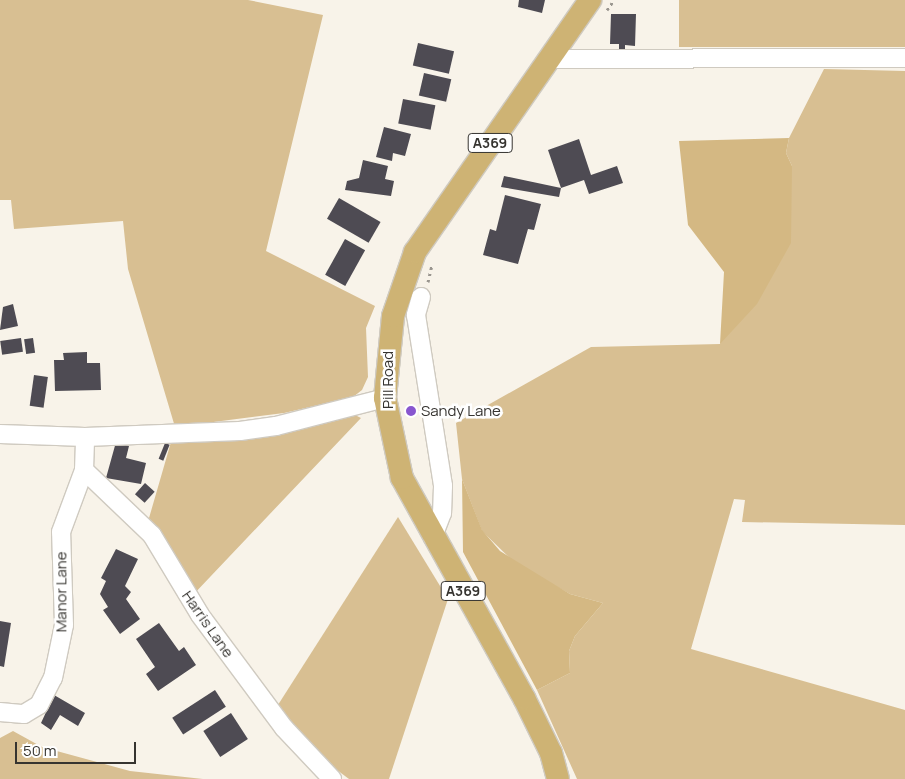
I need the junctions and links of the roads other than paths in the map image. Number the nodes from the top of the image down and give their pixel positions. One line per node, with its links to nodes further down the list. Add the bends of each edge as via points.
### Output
1 (590, 0): 2 (main road, Pill Road / A369)
2 (550, 58): 3 (street); 5 (main road, Pill Road / A369, via 415,252 392,316)
3 (905, 58)
4 (421, 297): 9 (street, via 416,315 443,486 442,512)
5 (385, 398): 7 (street, via 267,427); 9 (main road, Pill Road / A369, via 402,478)
6 (0, 434): 7 (street)
7 (86, 437): 8 (street, Manor Lane)
8 (84, 470): 10 (street, Manor Lane, via 61,532 64,625 53,678 39,705 24,714); 11 (street, Harris Lane, via 152,535 206,623 284,728)
9 (433, 537): 12 (main road, Pill Road / A369, via 524,698 551,753)
10 (0, 712)
11 (332, 779)
12 (558, 779)

